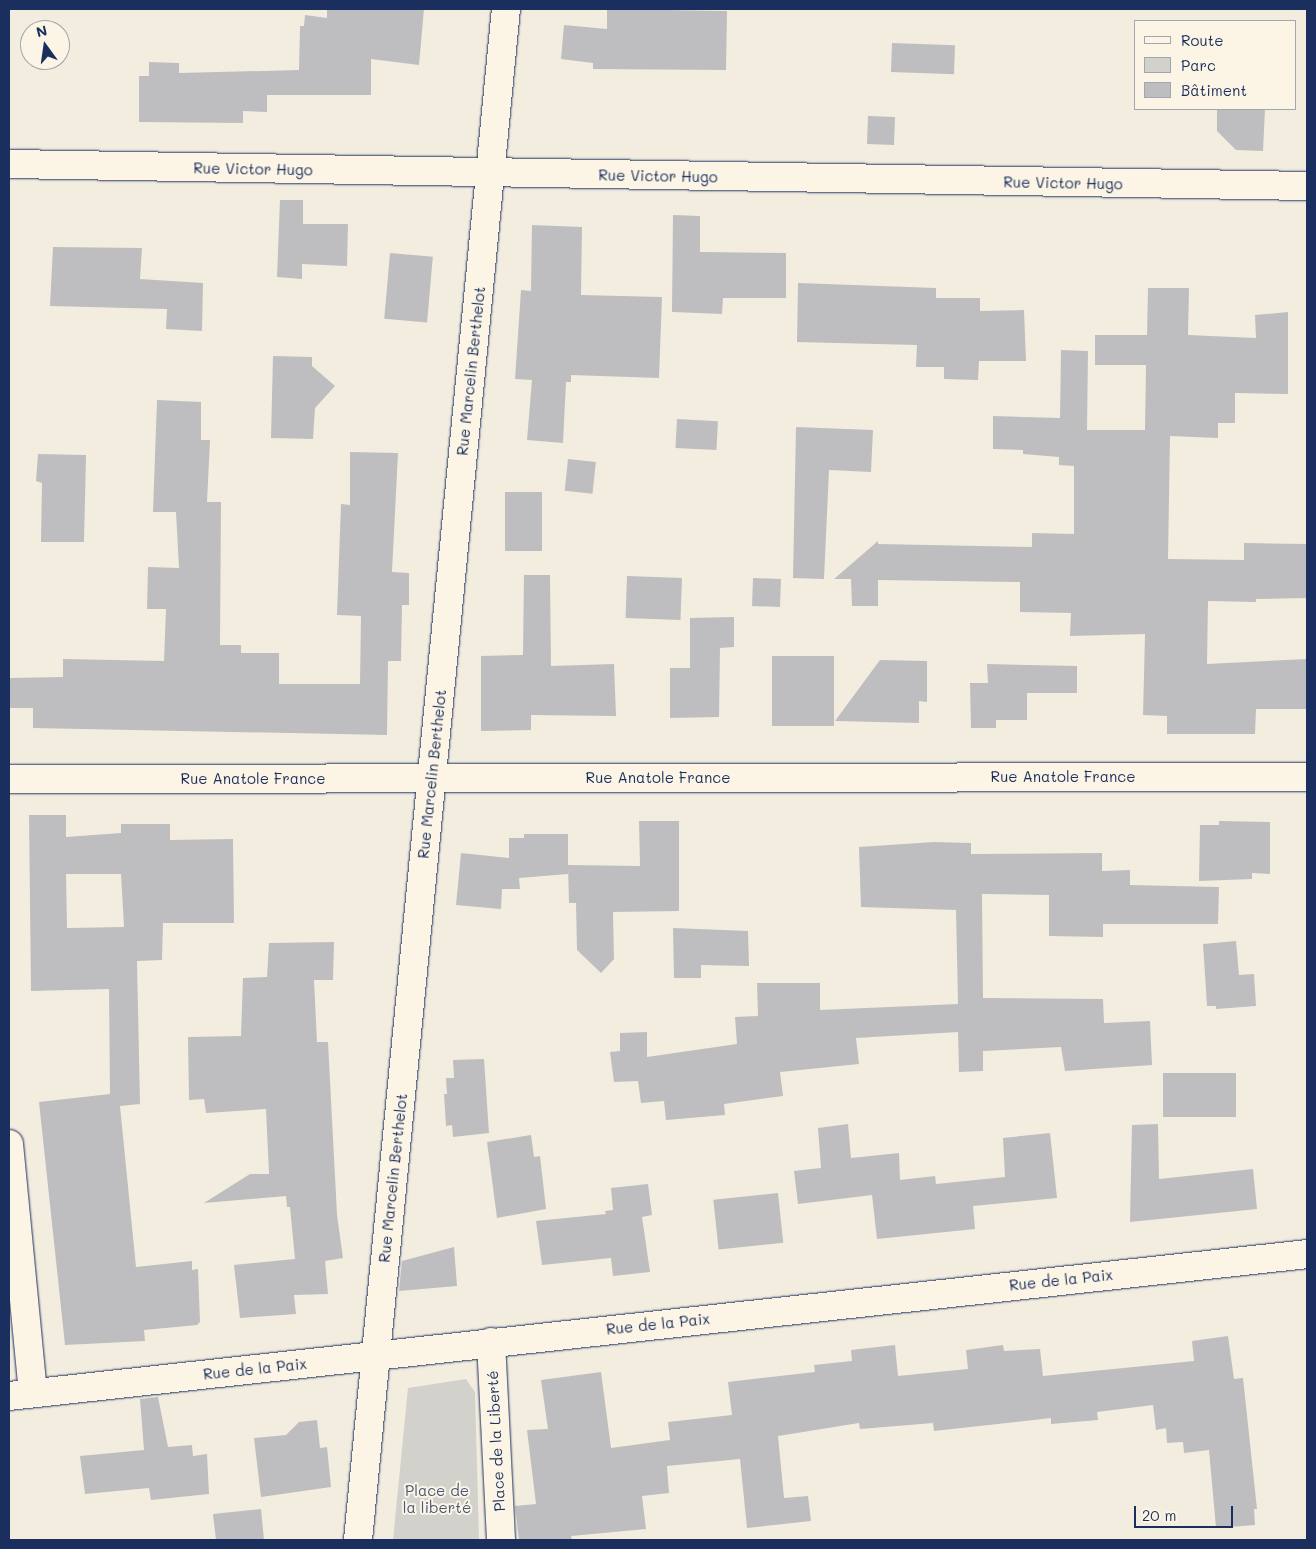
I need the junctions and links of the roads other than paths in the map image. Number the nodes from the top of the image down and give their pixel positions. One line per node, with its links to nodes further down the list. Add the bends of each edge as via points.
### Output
1 (506, 9): 3 (street, Rue Marcelin Berthelot)
2 (9, 164): 3 (street, Rue Victor Hugo)
3 (490, 174): 4 (street, Rue Victor Hugo); 6 (street, Rue Marcelin Berthelot)
4 (1307, 186)
5 (1307, 777): 6 (street, Rue Anatole France)
6 (432, 778): 7 (street, Rue Anatole France); 11 (street, Rue Marcelin Berthelot)
7 (9, 779)
8 (9, 1144): 12 (street)
9 (1307, 1254): 10 (street, Rue de la Paix)
10 (491, 1342): 11 (street, Rue de la Paix); 14 (street, Place de la Liberté)
11 (375, 1356): 12 (street, Rue de la Paix); 13 (street, Rue Marcelin Berthelot)
12 (21, 1394)
13 (358, 1540)
14 (501, 1540)

